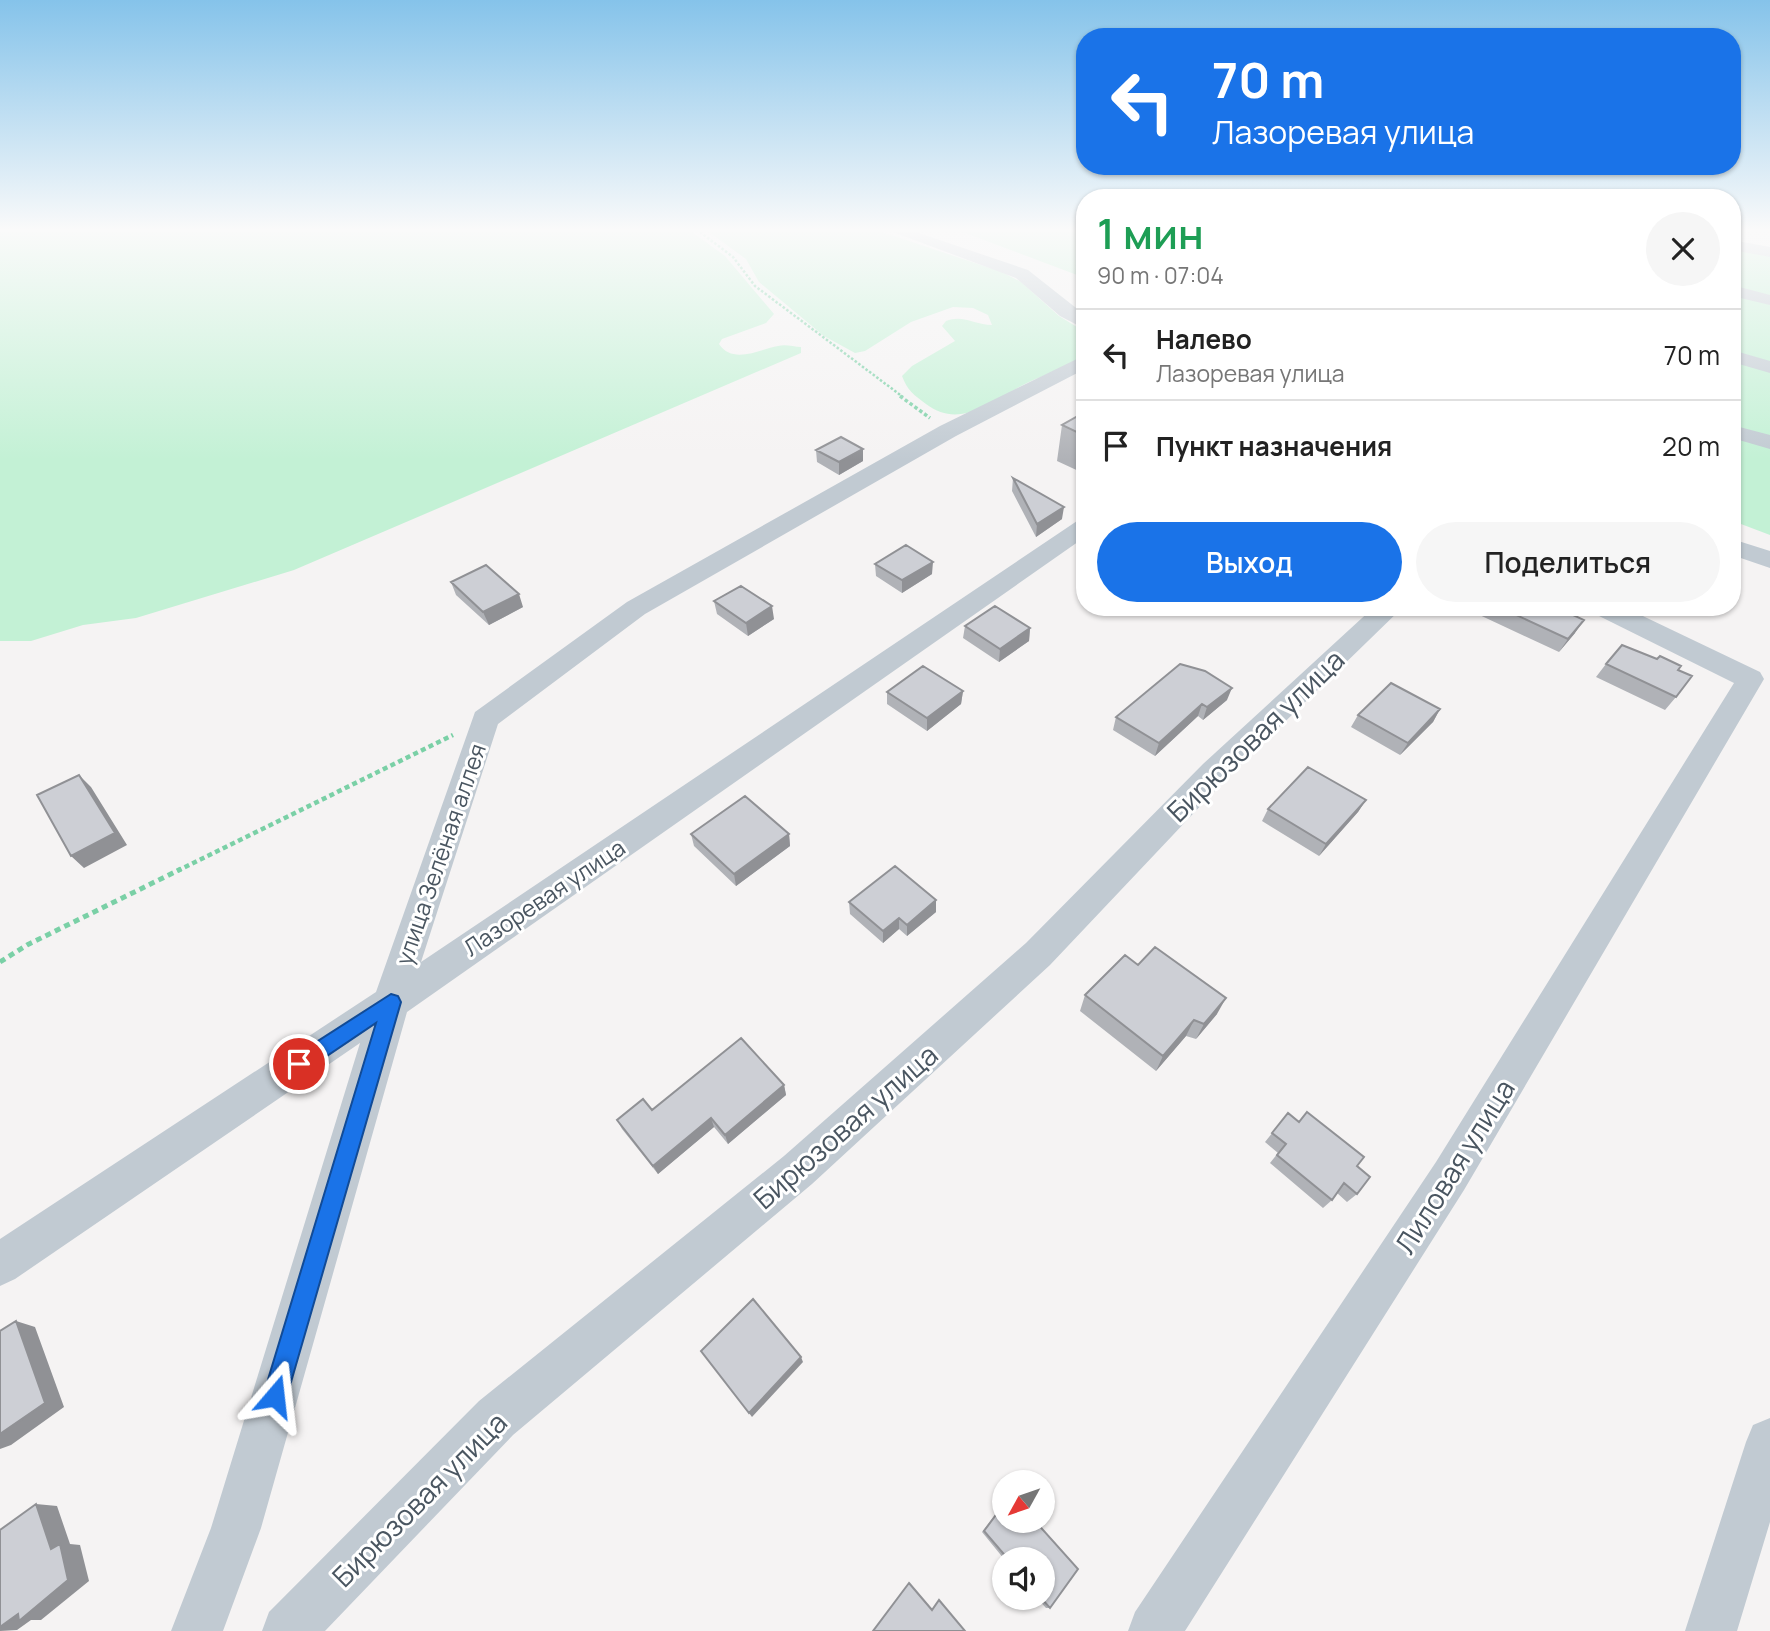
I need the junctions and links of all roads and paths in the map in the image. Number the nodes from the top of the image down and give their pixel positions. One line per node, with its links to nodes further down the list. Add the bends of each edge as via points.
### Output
1 (784, 308): 7 (path)
2 (1061, 308): 3 (street)
3 (1076, 318)
4 (1741, 359): 5 (street)
5 (1770, 367)
6 (1076, 370): 7 (street, улица Зелёная аллея)
7 (948, 431): 15 (street, улица Зелёная аллея, via 636,608)
8 (1741, 433): 9 (street)
9 (1770, 442)
10 (1076, 532): 17 (street, Лазоревая улица)
11 (1741, 550): 12 (street)
12 (1770, 561)
13 (1380, 616): 21 (street, Бирюзовая улица, via 1213,772 1038,954 798,1170 496,1418)
14 (1620, 616): 22 (street, Лиловая улица, via 1750,679 1450,1175)
15 (485, 719): 16 (path); 17 (street, улица Зелёная аллея)
16 (0, 962)
17 (391, 1002): 18 (street, Лазоревая улица); 20 (street, улица Зелёная аллея, via 236,1528)
18 (0, 1264)
19 (1770, 1442): 23 (street)
20 (197, 1631)
21 (288, 1631)
22 (1154, 1631)
23 (1711, 1631)

